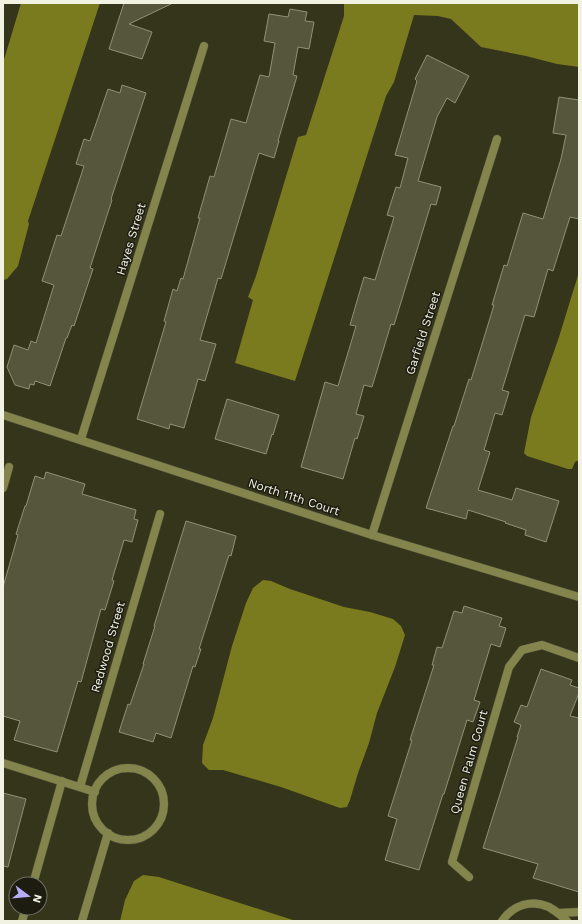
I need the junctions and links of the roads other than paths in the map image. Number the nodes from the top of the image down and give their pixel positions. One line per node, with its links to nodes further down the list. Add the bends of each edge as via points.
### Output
1 (204, 46): 4 (street, Hayes Street)
2 (497, 138): 8 (street, Garfield Street)
3 (3, 415): 4 (street, North 11th Court)
4 (80, 440): 8 (street, North 11th Court)
5 (9, 467): 6 (street)
6 (3, 488)
7 (160, 514): 13 (street, Redwood Street)
8 (372, 536): 9 (street, North 11th Court)
9 (579, 597)
10 (579, 658): 17 (street, Queen Palm Court, via 542,645 522,650 509,667 452,862)
11 (3, 763): 12 (street)
12 (62, 782): 13 (street); 16 (street)
13 (80, 787): 14 (street)
14 (95, 792): 15 (street, via 92,803 94,815 99,825); 15 (street, via 102,780 113,772 126,768 140,770 152,777 160,788 164,801 162,815 150,833 129,840)
15 (108, 833): 20 (street)
16 (35, 876)
17 (469, 877)
18 (579, 912): 19 (street)
19 (558, 913): 21 (street, via 540,904 529,903 516,907); 22 (street)
20 (82, 921)
21 (502, 921)
22 (567, 921)

